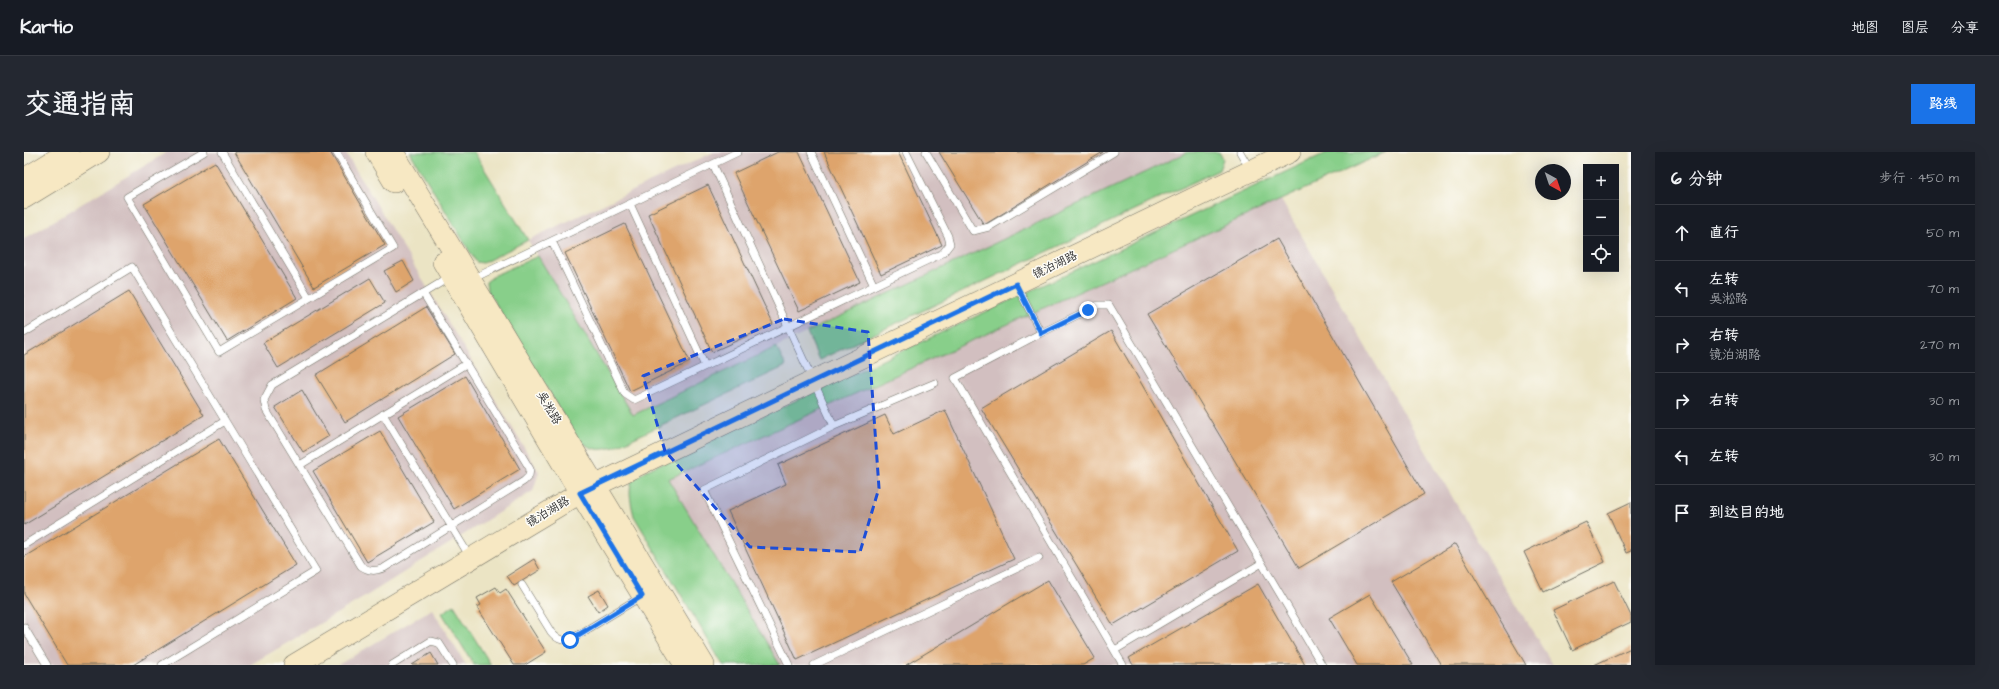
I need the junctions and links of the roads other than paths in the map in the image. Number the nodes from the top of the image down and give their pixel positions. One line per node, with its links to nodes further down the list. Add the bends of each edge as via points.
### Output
1 (68, 152): 17 (street)
2 (99, 152): 18 (street)
3 (204, 152): 25 (lane, via 127,197 219,352)
4 (222, 152): 25 (lane)
5 (336, 152): 25 (lane, via 393,248)
6 (376, 152): 21 (street, 吴淞路)
7 (393, 152): 21 (street, 吴淞路)
8 (738, 152): 15 (lane)
9 (812, 152): 23 (lane)
10 (906, 152): 23 (lane, via 950,244 943,253)
11 (926, 152): 12 (lane, via 972,231 989,228)
12 (1114, 152)
13 (1240, 152): 16 (lane)
14 (1290, 152): 16 (street, 镜泊湖路)
15 (713, 164): 19 (lane); 26 (lane)
16 (1251, 171): 22 (street, 镜泊湖路)
17 (24, 179)
18 (24, 198)
19 (630, 204): 20 (lane); 30 (lane)
20 (552, 241): 21 (lane); 30 (lane, via 625,394 630,399 634,400)
21 (460, 281): 24 (lane); 37 (street, 吴淞路)
22 (1016, 284): 28 (lane); 31 (street, 镜泊湖路)
23 (874, 286): 26 (lane)
24 (423, 293): 29 (lane); 36 (lane, via 272,385 264,400 266,410)
25 (309, 298)
26 (788, 327): 30 (lane); 31 (lane)
27 (24, 333): 34 (lane, via 132,267)
28 (1041, 333): 42 (lane, via 1098,305 1109,305); 46 (lane, via 955,378)
29 (466, 364): 33 (lane); 38 (lane, via 530,469 524,482)
30 (706, 366)
31 (813, 381): 35 (lane); 37 (street, 镜泊湖路)
32 (935, 383): 35 (lane)
33 (383, 414): 36 (lane); 38 (lane)
34 (225, 421): 39 (lane); 48 (lane, via 316,571)
35 (834, 426): 54 (lane, via 704,490)
36 (300, 465): 38 (lane, via 361,566 367,570 384,568)
37 (588, 489): 41 (street, 镜泊湖路); 44 (street, 吴淞路); 53 (street, 吴淞路)
38 (451, 526): 41 (lane)
39 (24, 545)
40 (1039, 558): 55 (lane)
41 (471, 559): 49 (street, 镜泊湖路)
42 (1262, 563): 46 (lane); 57 (lane)
43 (522, 585): 44 (lane, via 551,632 563,641 570,640)
44 (642, 596): 52 (street, 吴淞路)
45 (24, 627): 47 (lane)
46 (1115, 650): 56 (lane)
47 (48, 665)
48 (162, 665)
49 (294, 665)
50 (392, 665): 51 (lane, via 431,641 439,643)
51 (453, 665)
52 (685, 665)
53 (704, 665)
54 (789, 665)
55 (814, 665)
56 (1123, 665)
57 (1322, 665)

